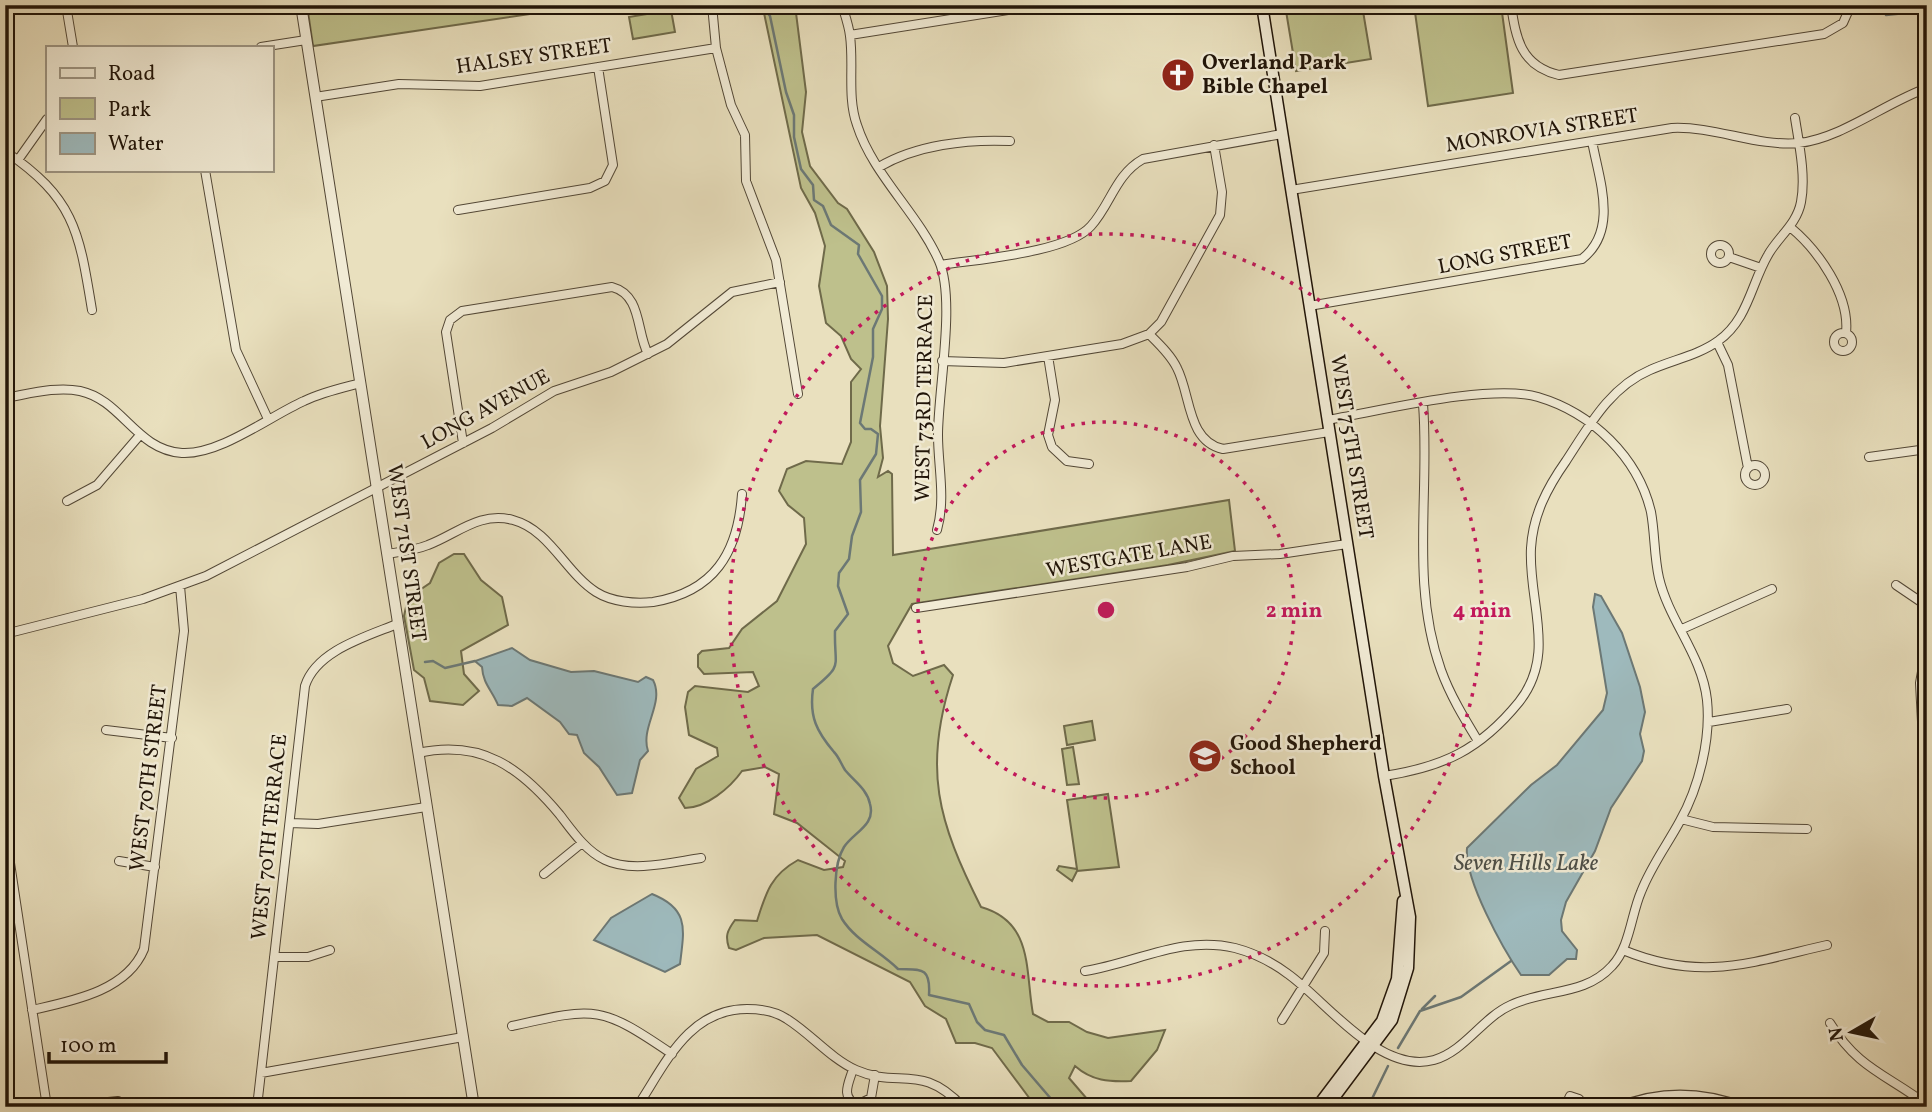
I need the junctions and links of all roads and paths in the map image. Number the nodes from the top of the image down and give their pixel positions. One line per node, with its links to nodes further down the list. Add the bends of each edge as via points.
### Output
1 (66, 5): 11 (street)
2 (301, 5): 10 (street, WEST 71ST STREET)
3 (712, 5): 13 (street)
4 (842, 5): 9 (street, WEST 73RD TERRACE)
5 (1039, 5): 9 (street)
6 (1262, 5): 19 (main road, WEST 75TH STREET)
7 (1511, 5): 8 (street, via 1517,41 1533,64 1549,73 1572,75 1832,31 1843,23)
8 (1851, 5)
9 (850, 35): 26 (street, WEST 73RD TERRACE, via 857,125)
10 (306, 40): 12 (street); 16 (street, WEST 71ST STREET)
11 (73, 46)
12 (267, 46)
13 (716, 48): 14 (street, HALSEY STREET); 34 (street, via 731,105 745,135 748,188)
14 (597, 67): 16 (street, HALSEY STREET, via 480,86 399,84); 29 (street, via 613,165 605,181 590,188)
15 (1927, 88): 22 (street, MONROVIA STREET, via 1826,136)
16 (315, 97): 43 (street, WEST 71ST STREET)
17 (1795, 118): 22 (street)
18 (46, 120): 25 (street)
19 (1282, 134): 23 (street); 28 (main road, WEST 75TH STREET)
20 (1010, 141): 26 (street, via 981,140 907,152)
21 (1592, 141): 22 (street, MONROVIA STREET, via 1689,127); 28 (street, MONROVIA STREET); 35 (street, LONG STREET, via 1604,221 1599,242 1582,259)
22 (1799, 143): 30 (street, via 1802,200)
23 (1214, 145): 32 (street, via 1153,156 1132,165 1091,226 1073,240); 38 (street, via 1222,192 1220,215 1161,322)
24 (5, 152): 25 (street)
25 (18, 160): 36 (street, via 57,195 74,224)
26 (880, 167): 32 (street, WEST 73RD TERRACE)
27 (205, 172): 47 (street, via 236,350)
28 (1291, 190): 35 (main road, WEST 75TH STREET)
29 (458, 210)
30 (1790, 226): 33 (street); 37 (street, via 1825,265 1847,321)
31 (1729, 257): 33 (street)
32 (941, 265): 42 (street, WEST 73RD TERRACE, via 945,308)
33 (1761, 268): 39 (street, via 1742,315)
34 (780, 282): 40 (street, LONG AVENUE, via 732,292 681,335); 44 (street)
35 (1309, 306): 48 (main road, WEST 75TH STREET)
36 (92, 310)
37 (1846, 333)
38 (1149, 334): 41 (street, via 1122,344); 50 (street, via 1177,367 1200,435 1212,447)
39 (1717, 342): 49 (street, via 1632,379); 56 (street, via 1728,365)
40 (648, 354): 52 (street, LONG AVENUE, via 554,391); 52 (street, via 628,296 612,287 462,311 450,320 446,332)
41 (1048, 356): 42 (street, via 1004,363); 55 (street, via 1055,400 1048,435 1052,447 1067,461)
42 (942, 361): 60 (street, WEST 73RD TERRACE, via 938,434 942,506)
43 (361, 383): 47 (street, via 325,393); 57 (street, WEST 71ST STREET)
44 (798, 394)
45 (5, 398): 51 (street, via 78,391 107,403)
46 (1423, 404): 48 (street); 49 (street, via 1520,393 1551,402); 76 (street, via 1423,547 1429,622 1441,671)
47 (268, 419): 51 (street, via 197,452 159,448)
48 (1327, 420): 50 (main road, WEST 75TH STREET)
49 (1590, 424): 69 (street, via 1619,449 1639,480 1650,509 1659,578); 76 (street, via 1544,495 1532,533 1531,566 1541,638 1532,678 1519,702)
50 (1329, 432): 61 (main road, WEST 75TH STREET)
51 (139, 435): 59 (street, via 97,485)
52 (464, 443): 57 (street, LONG AVENUE)
53 (1927, 449): 54 (street)
54 (1869, 457)
55 (1089, 464)
56 (1748, 468)
57 (377, 489): 62 (street, WEST 71ST STREET); 64 (street, LONG AVENUE)
58 (742, 494): 62 (street, via 734,541 723,563 705,582 670,599 640,604 598,593 533,528 510,519 478,520 427,546)
59 (66, 501)
60 (937, 530)
61 (1347, 544): 67 (street, WESTGATE LANE, via 1233,556); 78 (main road, WEST 75TH STREET)
62 (387, 554): 68 (street, WEST 71ST STREET)
63 (1896, 585): 66 (street)
64 (180, 586): 70 (street, LONG AVENUE); 75 (street, WEST 70TH STREET, via 185,621)
65 (1772, 589): 69 (street)
66 (1927, 606)
67 (916, 608)
68 (397, 624): 77 (street, WEST 71ST STREET); 82 (street, WEST 70TH TERRACE, via 322,660 309,673)
69 (1682, 629): 73 (street, via 1701,672)
70 (5, 634)
71 (1927, 644): 80 (street, via 1920,683)
72 (1787, 709): 73 (street)
73 (1709, 722): 81 (street, via 1696,781)
74 (106, 730): 75 (street)
75 (172, 738): 88 (street, WEST 70TH STREET)
76 (1478, 741): 78 (street, via 1433,767)
77 (418, 753): 79 (street, WEST 71ST STREET); 85 (street, via 455,748 510,768 533,783)
78 (1384, 776): 102 (main road, WEST 75TH STREET, via 1410,917 1408,968 1398,1007)
79 (426, 807): 82 (street, via 317,824); 101 (street, WEST 71ST STREET)
80 (1927, 818)
81 (1681, 819): 83 (street, via 1713,827); 93 (street, via 1648,875)
82 (290, 823): 94 (street, WEST 70TH TERRACE)
83 (1807, 829)
84 (5, 830): 97 (street)
85 (582, 843): 86 (street, via 606,861 623,865); 89 (street)
86 (701, 858)
87 (119, 861): 88 (street)
88 (155, 866): 97 (street, WEST 70TH STREET, via 144,949 132,971 117,982)
89 (544, 874)
90 (1325, 931): 96 (street, via 1324,953)
91 (1827, 945): 93 (street, via 1709,969 1660,964)
92 (330, 950): 94 (street, via 308,957)
93 (1623, 950): 102 (street, via 1601,978 1501,1010 1440,1058 1404,1060)
94 (274, 957): 105 (street, WEST 70TH TERRACE)
95 (1084, 971): 96 (street, via 1183,945 1220,945 1268,961)
96 (1302, 988): 98 (street); 102 (street)
97 (32, 1010): 110 (street)
98 (1282, 1020)
99 (1830, 1023): 109 (street, via 1869,1069)
100 (512, 1026): 103 (street, via 575,1012 595,1013 631,1027)
101 (463, 1037): 105 (street); 113 (street, WEST 71ST STREET)
102 (1372, 1044): 115 (main road); 116 (main road)
103 (672, 1054): 104 (street, via 684,1035 702,1021 730,1011 758,1009 787,1019); 114 (street)
104 (853, 1069): 106 (street); 106 (street, via 847,1097 857,1105 870,1098)
105 (261, 1073): 112 (street, WEST 70TH TERRACE)
106 (875, 1075): 108 (street, via 929,1081)
107 (118, 1101): 111 (street)
108 (960, 1103)
109 (1927, 1105)
110 (47, 1107)
111 (59, 1107)
112 (257, 1107)
113 (474, 1107)
114 (638, 1107)
115 (1317, 1107)
116 (1327, 1107)
117 (1565, 1107): 118 (street, via 1570,1096)
118 (1585, 1107)
119 (1618, 1107): 120 (street, via 1677,1094 1706,1095)
120 (1744, 1107)

